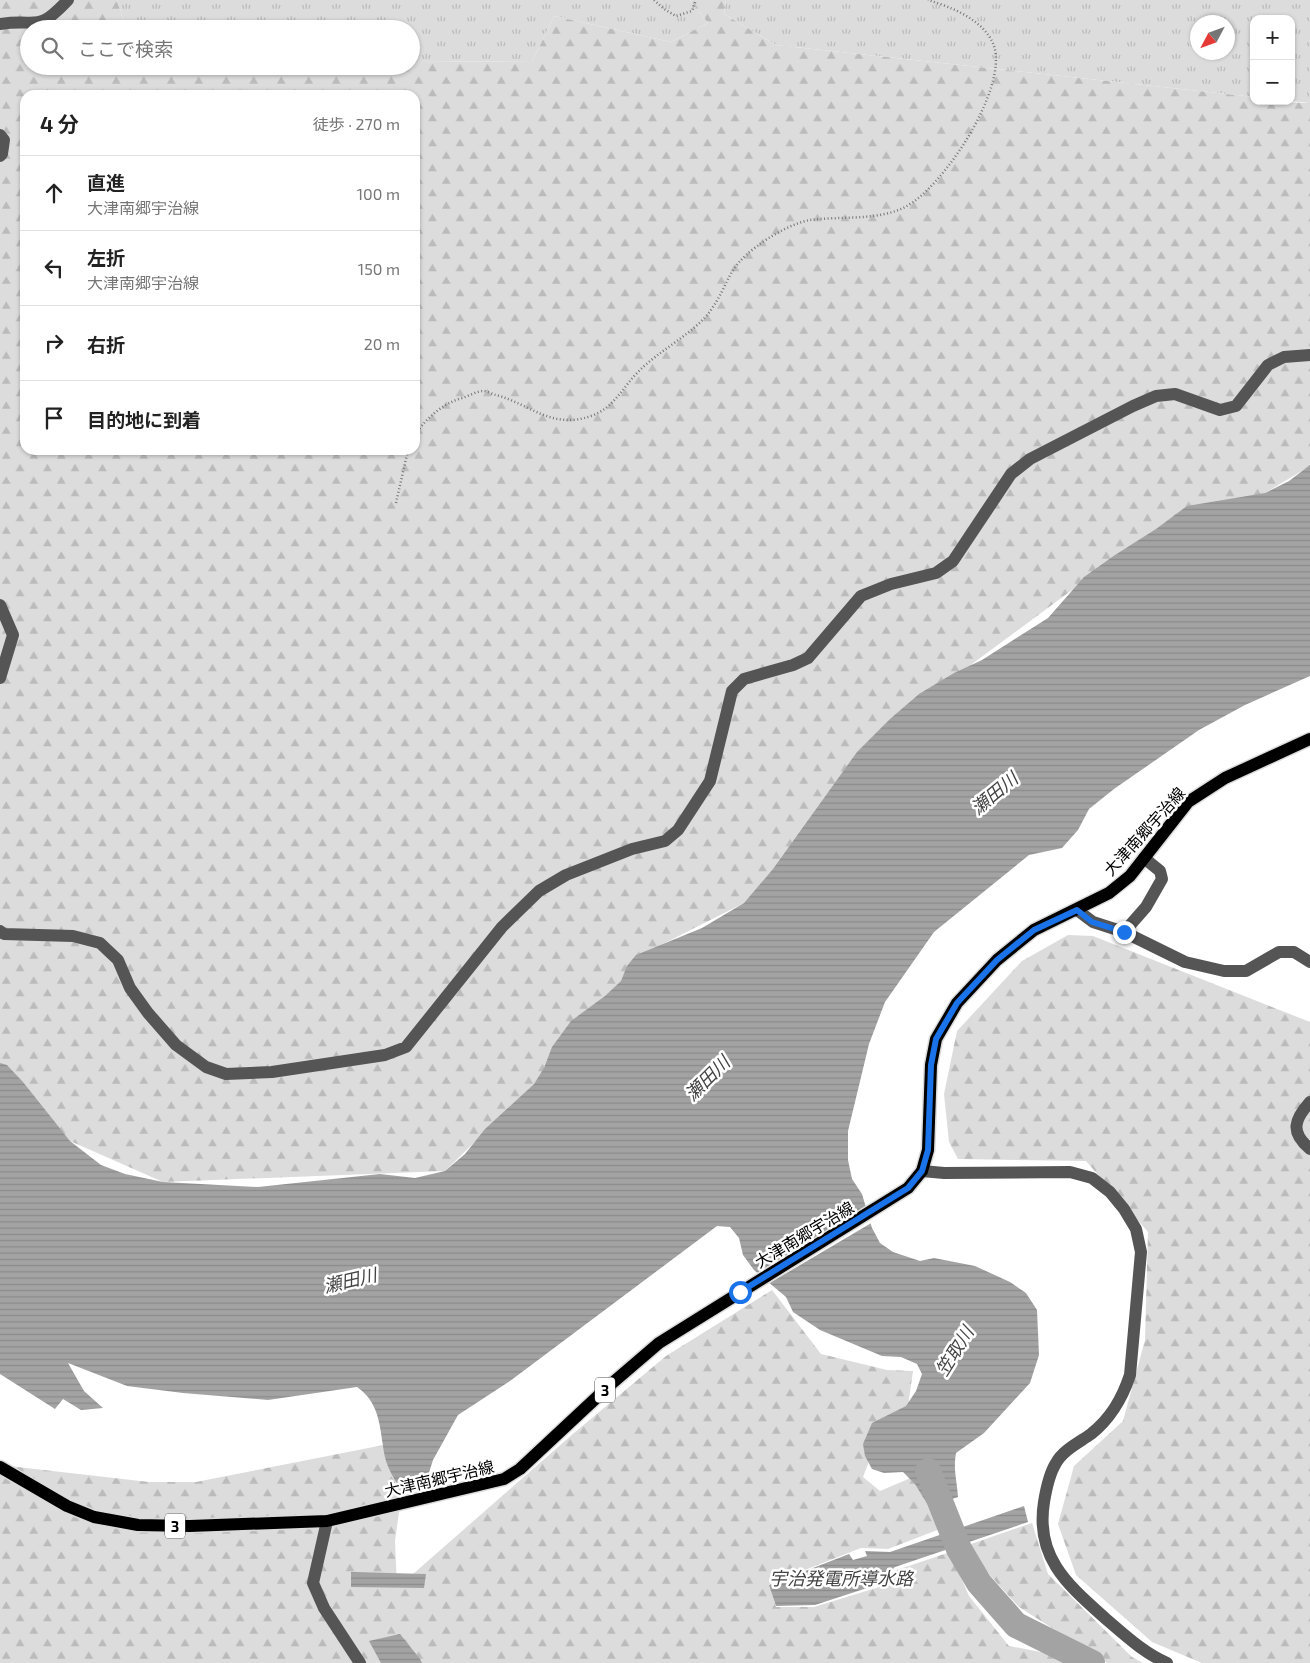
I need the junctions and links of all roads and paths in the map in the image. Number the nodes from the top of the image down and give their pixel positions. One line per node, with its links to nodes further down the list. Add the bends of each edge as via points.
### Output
1 (68, 0): 5 (street)
2 (654, 0): 3 (path, via 676,16 692,11)
3 (696, 0)
4 (928, 0): 11 (path, via 950,7 979,25 994,46 994,73 984,110 954,160 922,195 904,207 884,213 808,220 756,247 732,268 711,310 636,373 615,402 591,416 570,420 544,417 508,398 483,391 452,401 428,417)
5 (48, 20)
6 (0, 24): 7 (street)
7 (20, 24)
8 (0, 135): 9 (street, via 4,140)
9 (0, 156)
10 (1310, 355): 19 (street, via 1284,357 1268,365 1236,406 1220,410 1175,394 1156,396 1030,458 1011,474 953,561 936,573 891,584 861,596 808,658 744,678 732,691 710,781 678,830 665,841 632,849 566,875 539,891 502,927 406,1046 376,1056 272,1072 226,1074 206,1067 176,1045 148,1014 130,988 118,960 100,942 73,936 4,934)
11 (420, 427)
12 (407, 455): 13 (path)
13 (396, 503)
14 (0, 605): 15 (street, via 13,635)
15 (0, 678)
16 (1310, 739): 17 (main road, 大津南郷宇治線 / 3, via 1225,778 1188,802)
17 (1144, 858): 18 (main road, 大津南郷宇治線 / 3, via 1130,876 1109,893); 20 (street, via 1160,871 1162,878 1146,907)
18 (1077, 910): 20 (street, via 1092,922); 24 (main road, 大津南郷宇治線 / 3, via 1034,930 997,960 957,1003 936,1039 931,1065 928,1150)
19 (0, 931)
20 (1124, 932): 21 (street, via 1185,962 1224,971 1246,971 1279,952 1294,952)
21 (1310, 962)
22 (1310, 1102): 23 (street, via 1297,1118 1296,1128 1301,1142)
23 (1310, 1149)
24 (922, 1171): 26 (main road, 大津南郷宇治線 / 3, via 908,1188 874,1211 659,1343 520,1469 504,1479); 28 (street, via 1070,1172 1092,1178 1110,1192 1136,1229 1142,1252 1130,1375 1110,1417 1056,1462 1041,1520 1045,1545 1054,1566 1073,1589 1151,1656)
25 (0, 1467): 26 (main road, 大津南郷宇治線 / 3, via 67,1506 94,1517 138,1525)
26 (327, 1520): 27 (street, via 313,1583 324,1608)
27 (360, 1663)
28 (1167, 1663)

